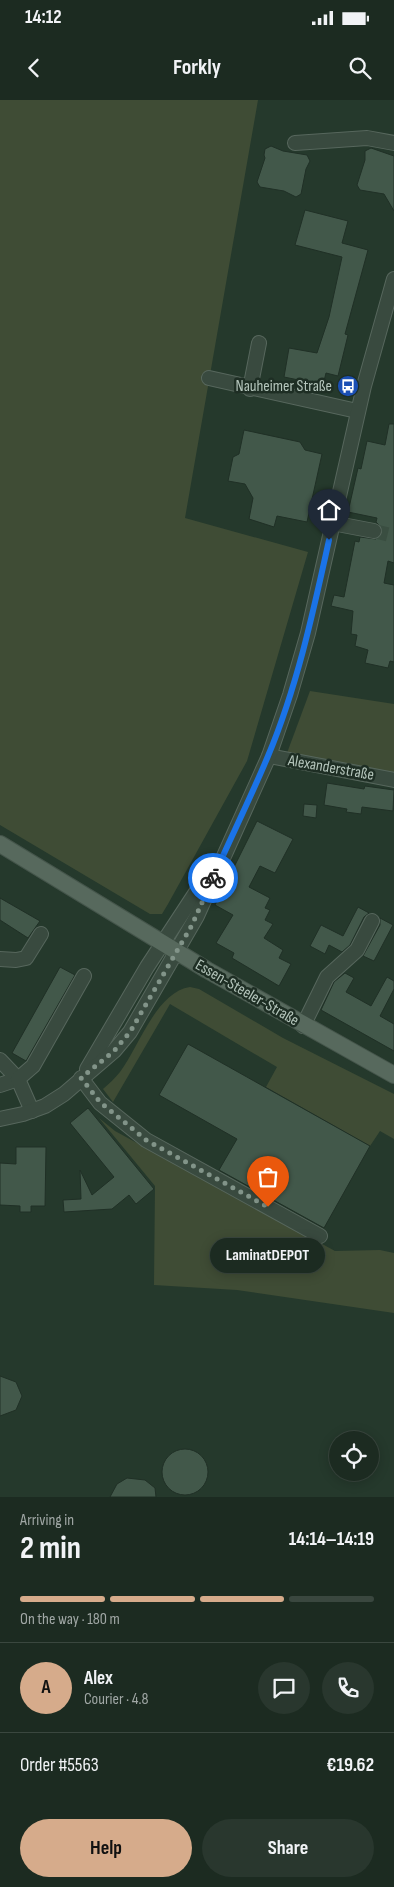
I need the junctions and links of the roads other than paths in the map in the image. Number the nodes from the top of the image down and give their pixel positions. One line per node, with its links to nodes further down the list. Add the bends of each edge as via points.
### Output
1 (294, 143): 2 (street, via 367,138)
2 (394, 143)
3 (394, 281): 7 (street)
4 (259, 343): 6 (street)
5 (209, 378): 6 (street)
6 (250, 389): 7 (street)
7 (358, 411): 8 (street)
8 (332, 523): 9 (street); 10 (street, via 308,633)
9 (374, 531)
10 (269, 756): 11 (street, Alexanderstraße); 13 (street)
11 (394, 780)
12 (0, 844): 16 (main road, Essen-Steeler-Straße)
13 (227, 845): 16 (street); 17 (street, via 197,916)
14 (372, 922): 20 (street, via 348,960 327,977)
15 (40, 934): 18 (street, via 26,958)
16 (162, 943): 17 (main road, Essen-Steeler-Straße); 23 (street)
17 (176, 952): 20 (main road, Essen-Steeler-Straße); 23 (street, via 130,1032 114,1051)
18 (0, 959)
19 (84, 976): 24 (street, via 33,1066)
20 (303, 1026): 22 (main road, Essen-Steeler-Straße)
21 (0, 1060): 24 (street)
22 (394, 1075)
23 (81, 1078): 26 (street, via 64,1094); 28 (street, via 100,1102 146,1140)
24 (18, 1079): 25 (street); 26 (street)
25 (0, 1085)
26 (32, 1111): 27 (street)
27 (0, 1119)
28 (320, 1236)

